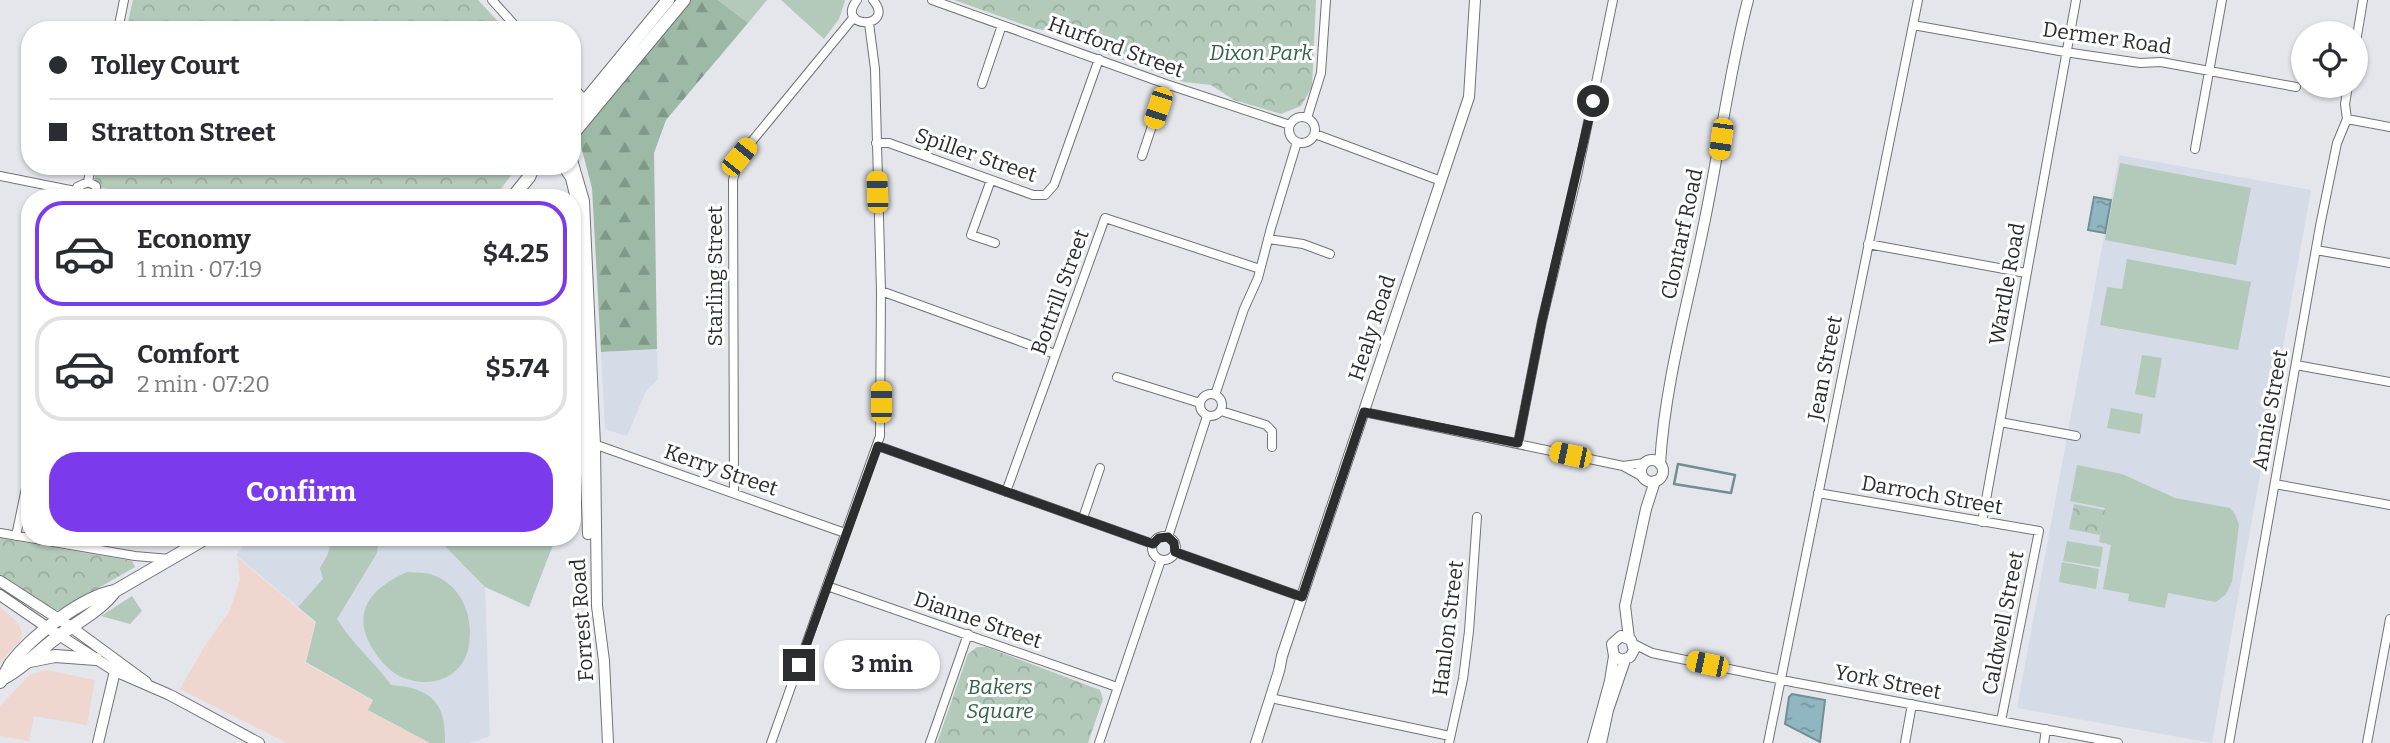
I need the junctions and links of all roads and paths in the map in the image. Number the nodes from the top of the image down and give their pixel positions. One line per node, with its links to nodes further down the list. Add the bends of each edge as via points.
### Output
1 (124, 0): 17 (street)
2 (492, 0): 18 (street)
3 (668, 0): 31 (main road)
4 (684, 0): 35 (main road)
5 (857, 0): 16 (street)
6 (873, 0): 20 (street, via 878,13)
7 (932, 0): 21 (street, Hurford Street)
8 (1326, 0): 33 (street, via 1321,73)
9 (1475, 0): 48 (street, Healy Road, via 1469,97)
10 (1613, 0): 76 (street)
11 (1748, 0): 80 (street, Clontarf Road, via 1662,435)
12 (1918, 0): 22 (street, Jean Street)
13 (2076, 0): 23 (street, Wardle Road)
14 (2222, 0): 25 (street)
15 (2363, 0): 19 (street)
16 (854, 17): 20 (street); 86 (street, Starling Street, via 739,157 733,180)
17 (120, 21)
18 (511, 21)
19 (2360, 21)
20 (869, 23): 39 (street)
21 (1002, 24): 24 (street, Hurford Street); 26 (street)
22 (1913, 25): 23 (street, Dermer Road); 56 (street, Jean Street)
23 (2065, 52): 25 (street, Dermer Road, via 2161,62); 61 (street, Wardle Road)
24 (1099, 59): 27 (street, Hurford Street); 46 (street, Spiller Street, via 1054,185 1045,195 1033,195)
25 (2209, 73): 28 (street, Dermer Road); 41 (street)
26 (982, 84)
27 (1167, 84): 36 (street, Hurford Street); 42 (street)
28 (2291, 86)
29 (581, 96): 31 (street)
30 (2346, 98): 34 (street, Annie Street)
31 (586, 101): 32 (main road)
32 (581, 107)
33 (1307, 118): 36 (street, via 1294,119); 38 (street)
34 (2347, 119): 37 (street); 57 (street, Annie Street, via 2337,143)
35 (581, 124)
36 (1290, 125): 40 (street)
37 (2390, 127)
38 (1315, 134): 40 (street, via 1304,143); 48 (street)
39 (876, 142): 46 (street, Spiller Street); 62 (street)
40 (1297, 142): 54 (street)
41 (2196, 149)
42 (1142, 156)
43 (89, 175): 47 (street)
44 (530, 175): 52 (main road)
45 (0, 176): 49 (street)
46 (991, 180): 55 (street, via 971,235)
47 (88, 181): 50 (street); 51 (street)
48 (1441, 181): 71 (street, Healy Road)
49 (52, 189)
50 (78, 189)
51 (97, 189)
52 (519, 189)
53 (581, 191): 77 (street, Forrest Road)
54 (1268, 239): 58 (street); 60 (street)
55 (995, 243)
56 (1868, 244): 61 (street); 87 (street, Jean Street)
57 (2316, 250): 59 (street); 65 (street, Annie Street)
58 (1330, 254)
59 (2390, 263)
60 (1261, 269): 64 (street, Bottrill Street, via 1105,218); 68 (street)
61 (2026, 273): 73 (street, Wardle Road)
62 (881, 292): 64 (street); 78 (street)
63 (581, 338): 75 (street, Forrest Road)
64 (1055, 354): 85 (street, Bottrill Street)
65 (2295, 365): 67 (street); 84 (street, Annie Street)
66 (1117, 377): 69 (street)
67 (2390, 382)
68 (1215, 394): 69 (street, via 1203,397); 70 (street)
69 (1200, 403): 72 (street)
70 (1221, 411): 72 (street); 79 (street, via 1266,425 1272,431)
71 (1364, 412): 76 (street); 109 (street, Healy Road)
72 (1207, 416): 98 (street)
73 (2000, 422): 74 (street); 92 (street, Wardle Road)
74 (2076, 436)
75 (584, 440): 77 (street, Kerry Street); 133 (street, Forrest Road)
76 (1518, 443): 81 (street)
77 (595, 445): 86 (street, Kerry Street); 134 (street, Forrest Road, via 597,606)
78 (878, 446): 85 (street); 95 (street)
79 (1272, 447)
80 (1651, 463): 81 (street); 83 (street, via 1641,468); 83 (street, via 1662,474)
81 (1623, 466): 83 (street)
82 (1100, 468): 91 (street)
83 (1647, 479): 115 (street, via 1646,509 1626,598)
84 (2275, 484): 88 (street); 145 (street, Annie Street)
85 (1006, 492): 91 (street)
86 (734, 493): 95 (street, Kerry Street)
87 (1818, 494): 92 (street, Darroch Street); 122 (street, Jean Street)
88 (2390, 505)
89 (21, 512): 96 (street)
90 (1477, 517): 130 (street, Hanlon Street, via 1469,631)
91 (1083, 518): 99 (street)
92 (1982, 522): 93 (street, Darroch Street)
93 (2039, 531): 128 (street, Caldwell Street)
94 (0, 533): 96 (street)
95 (845, 533): 106 (street)
96 (16, 536): 97 (street)
97 (21, 537)
98 (1168, 537): 99 (street); 102 (street)
99 (1153, 544): 104 (street, via 1153,554)
100 (76, 546): 103 (street)
101 (193, 546): 103 (main road)
102 (1175, 552): 104 (street, via 1170,559); 109 (street)
103 (171, 559): 107 (main road)
104 (1161, 560): 125 (street)
105 (0, 581): 111 (street)
106 (827, 586): 114 (street, Dianne Street); 135 (street)
107 (115, 591): 111 (main road, via 101,594); 112 (main road)
108 (0, 595): 113 (street)
109 (1302, 597): 126 (street, Healy Road)
110 (2390, 619): 116 (street)
111 (59, 620): 112 (street); 113 (main road)
112 (71, 627): 113 (main road); 124 (street)
113 (53, 632): 119 (street); 120 (main road); 123 (main road, via 11,664)
114 (968, 634): 125 (street, Dianne Street); 136 (street)
115 (1627, 640): 117 (street, York Street); 118 (street, via 1634,650); 118 (street, via 1612,644 1611,650)
116 (2387, 649): 146 (street)
117 (1652, 653): 118 (street, York Street); 122 (street, York Street)
118 (1623, 657): 139 (street, via 1610,681); 140 (street)
119 (96, 659): 120 (main road, via 55,656); 121 (street)
120 (30, 661): 123 (main road)
121 (116, 671): 124 (street); 131 (street)
122 (1780, 679): 127 (street, York Street); 141 (street, Jean Street)
123 (2, 680)
124 (148, 684): 132 (street)
125 (1118, 687): 137 (street)
126 (1270, 698): 130 (street); 138 (street, Healy Road)
127 (1912, 704): 128 (street, York Street); 142 (street)
128 (2001, 721): 129 (street, York Street)
129 (2046, 729): 143 (street); 144 (street, York Street)
130 (1449, 739)
131 (98, 743)
132 (259, 743)
133 (601, 743)
134 (608, 743)
135 (771, 743)
136 (930, 743)
137 (1099, 743)
138 (1255, 743)
139 (1593, 743)
140 (1601, 743)
141 (1768, 743)
142 (1905, 743)
143 (2043, 743)
144 (2118, 743)
145 (2229, 743)
146 (2367, 743)

